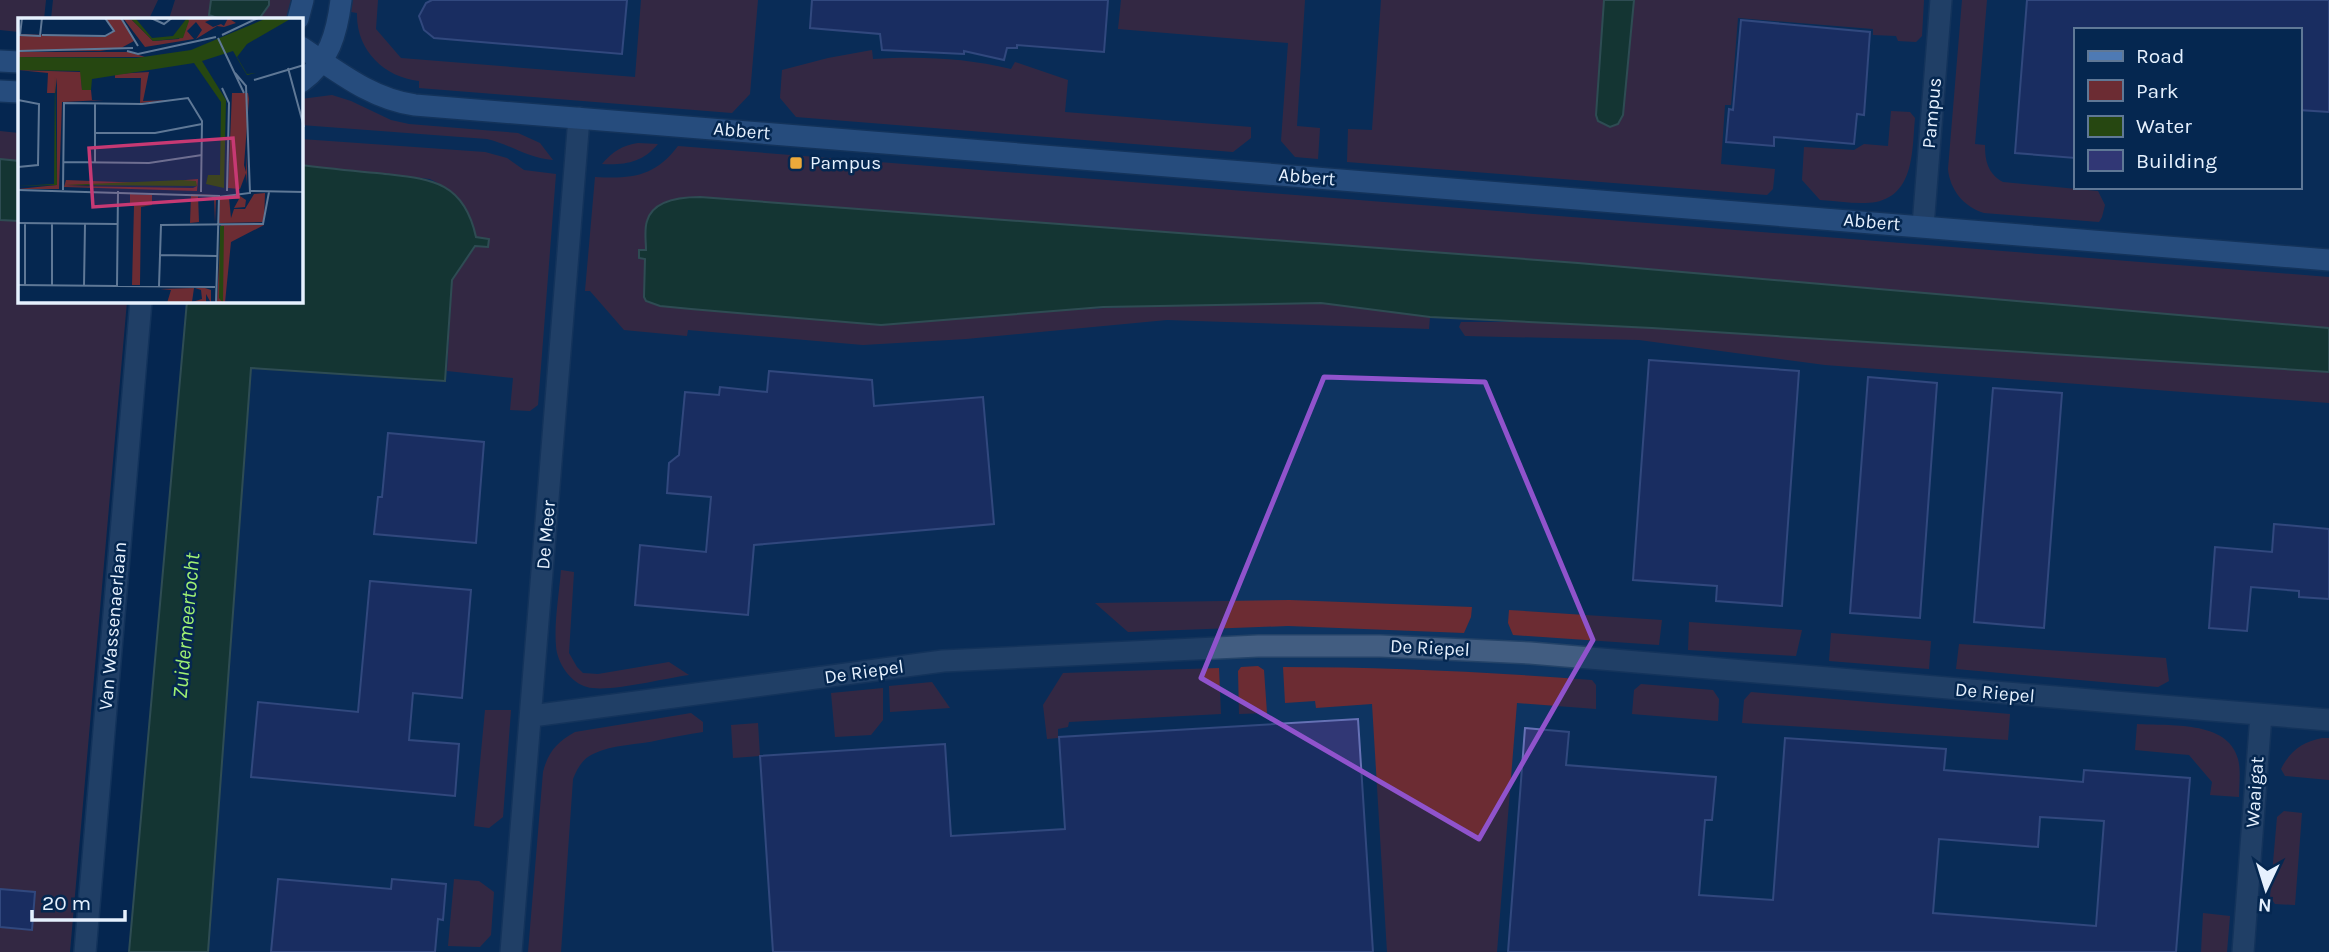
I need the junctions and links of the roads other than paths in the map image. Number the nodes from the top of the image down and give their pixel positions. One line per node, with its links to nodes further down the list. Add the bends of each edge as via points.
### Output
1 (303, 0): 4 (street)
2 (341, 0): 7 (street)
3 (1941, 0): 13 (street, Pampus)
4 (298, 18)
5 (303, 48): 7 (street, Abbert)
6 (0, 61): 8 (street)
7 (323, 61): 9 (street); 12 (street, Abbert, via 374,95 394,102)
8 (18, 62)
9 (303, 80)
10 (0, 91): 11 (street)
11 (18, 92)
12 (579, 118): 13 (street, Abbert); 17 (street, De Meer)
13 (1923, 226): 14 (street, Abbert)
14 (2329, 260)
15 (141, 303): 19 (street, Van Wassenaerlaan)
16 (2261, 715): 17 (street, De Riepel, via 1530,653 1258,646 943,661); 18 (street, De Riepel); 21 (street, Waaigat)
17 (532, 716): 20 (street, De Meer)
18 (2329, 720)
19 (85, 952)
20 (511, 952)
21 (2243, 952)

